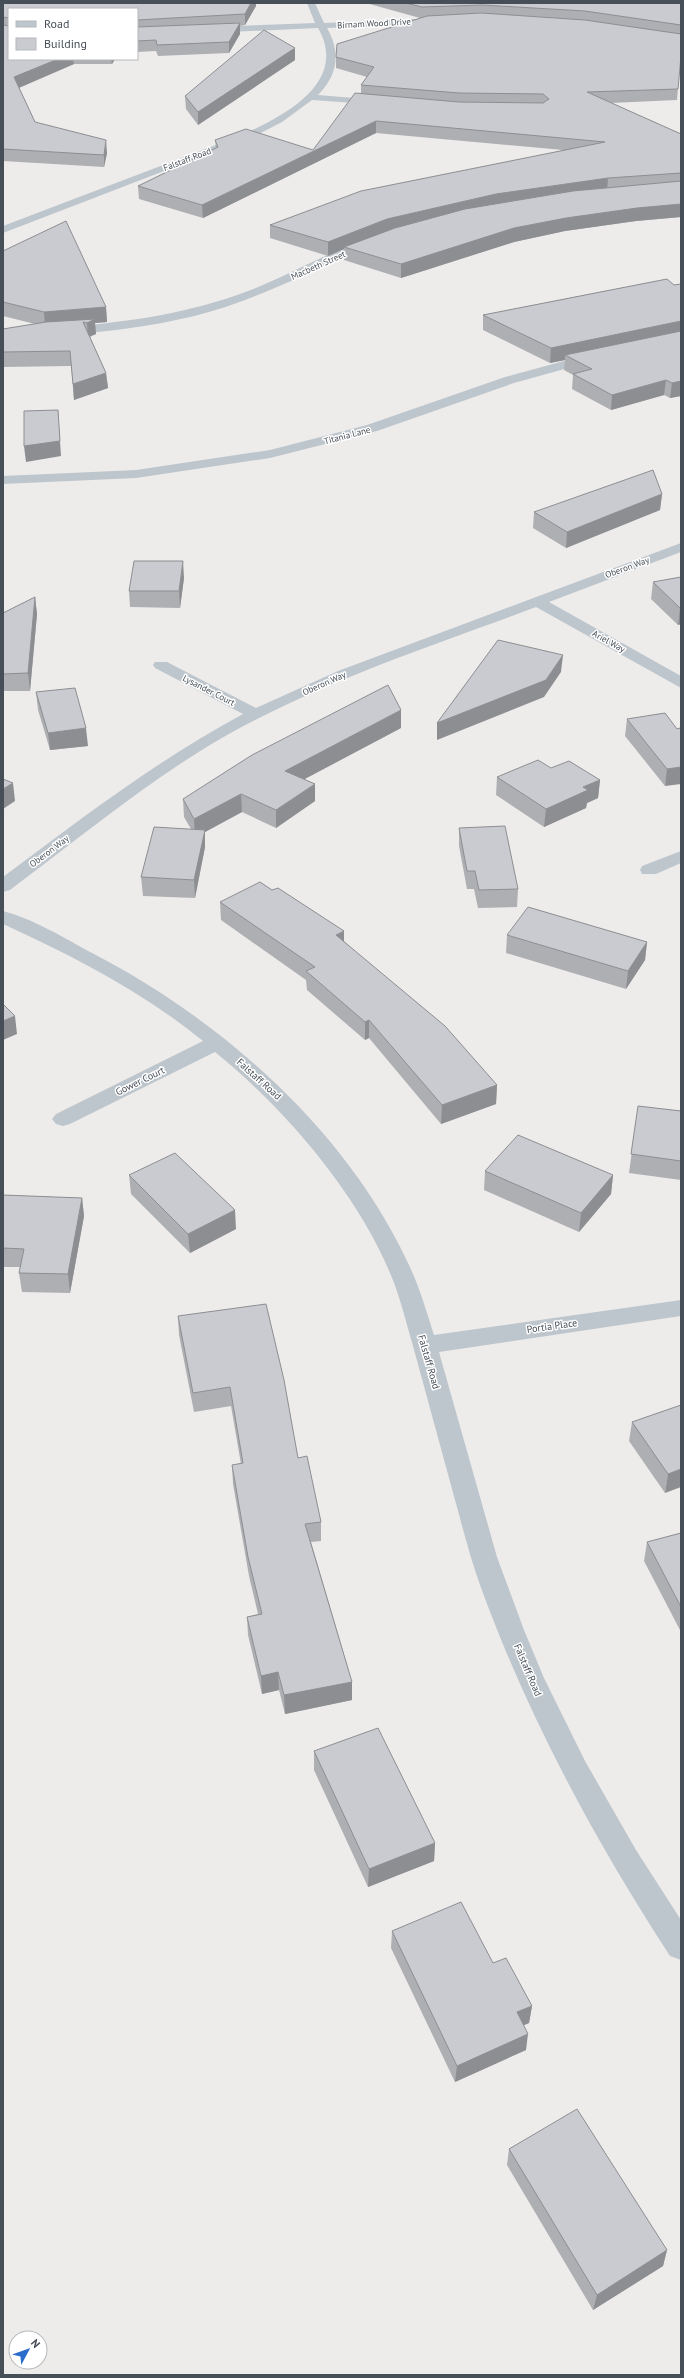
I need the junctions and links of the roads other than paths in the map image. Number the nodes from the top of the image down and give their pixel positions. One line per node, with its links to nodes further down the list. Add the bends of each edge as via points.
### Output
1 (311, 3): 3 (street, Falstaff Road)
2 (448, 20): 3 (street, Birnam Wood Drive)
3 (322, 26): 4 (street, Birnam Wood Drive); 5 (street, Falstaff Road, via 332,49 333,60 330,72)
4 (199, 31)
5 (311, 97): 6 (street); 7 (street, Falstaff Road, via 290,113 242,138)
6 (389, 104)
7 (3, 230)
8 (384, 239): 9 (street, Macbeth Street, via 221,305 145,322)
9 (57, 332)
10 (606, 354): 11 (street, Titania Lane, via 536,372 406,418 302,447 240,459 133,473)
11 (3, 480)
12 (681, 547): 13 (street, Oberon Way)
13 (536, 601): 15 (street, Ariel Way); 16 (street, Oberon Way, via 344,674)
14 (161, 665): 16 (street, Lysander Court)
15 (681, 683)
16 (256, 714): 19 (street, Oberon Way, via 200,744 149,777)
17 (681, 856): 18 (street)
18 (649, 870)
19 (3, 886)
20 (3, 917): 21 (street, Falstaff Road, via 102,964 166,1003)
21 (218, 1042): 22 (street, Gower Court); 24 (street, Falstaff Road, via 283,1100 330,1154 373,1218 405,1282)
22 (63, 1119)
23 (681, 1308): 24 (street, Portia Place)
24 (424, 1345): 25 (street, Falstaff Road, via 491,1580 532,1684 578,1779 649,1898)
25 (681, 1946)

